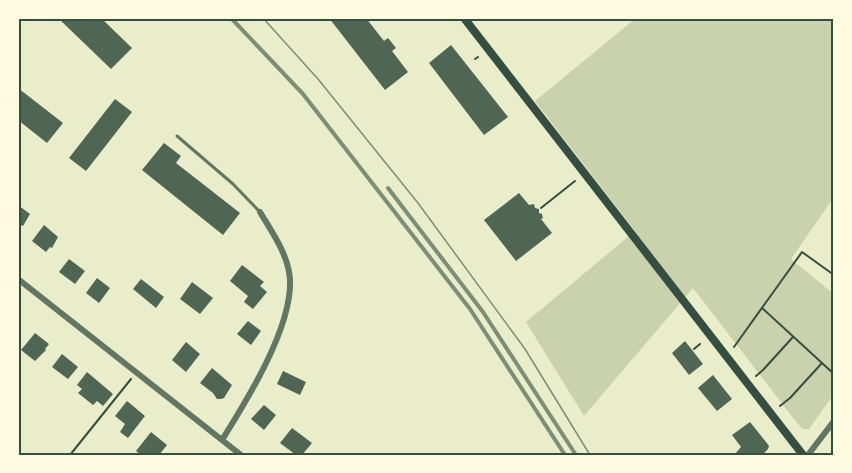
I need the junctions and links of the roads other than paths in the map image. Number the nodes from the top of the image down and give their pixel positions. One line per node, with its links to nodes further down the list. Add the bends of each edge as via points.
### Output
1 (464, 18): 8 (main road)
2 (177, 136): 3 (lane)
3 (260, 212): 6 (street, via 287,262 290,278 286,315 268,359)
4 (18, 279): 6 (street)
5 (834, 421): 9 (street)
6 (222, 440): 7 (street)
7 (241, 455)
8 (803, 455)
9 (808, 455)

